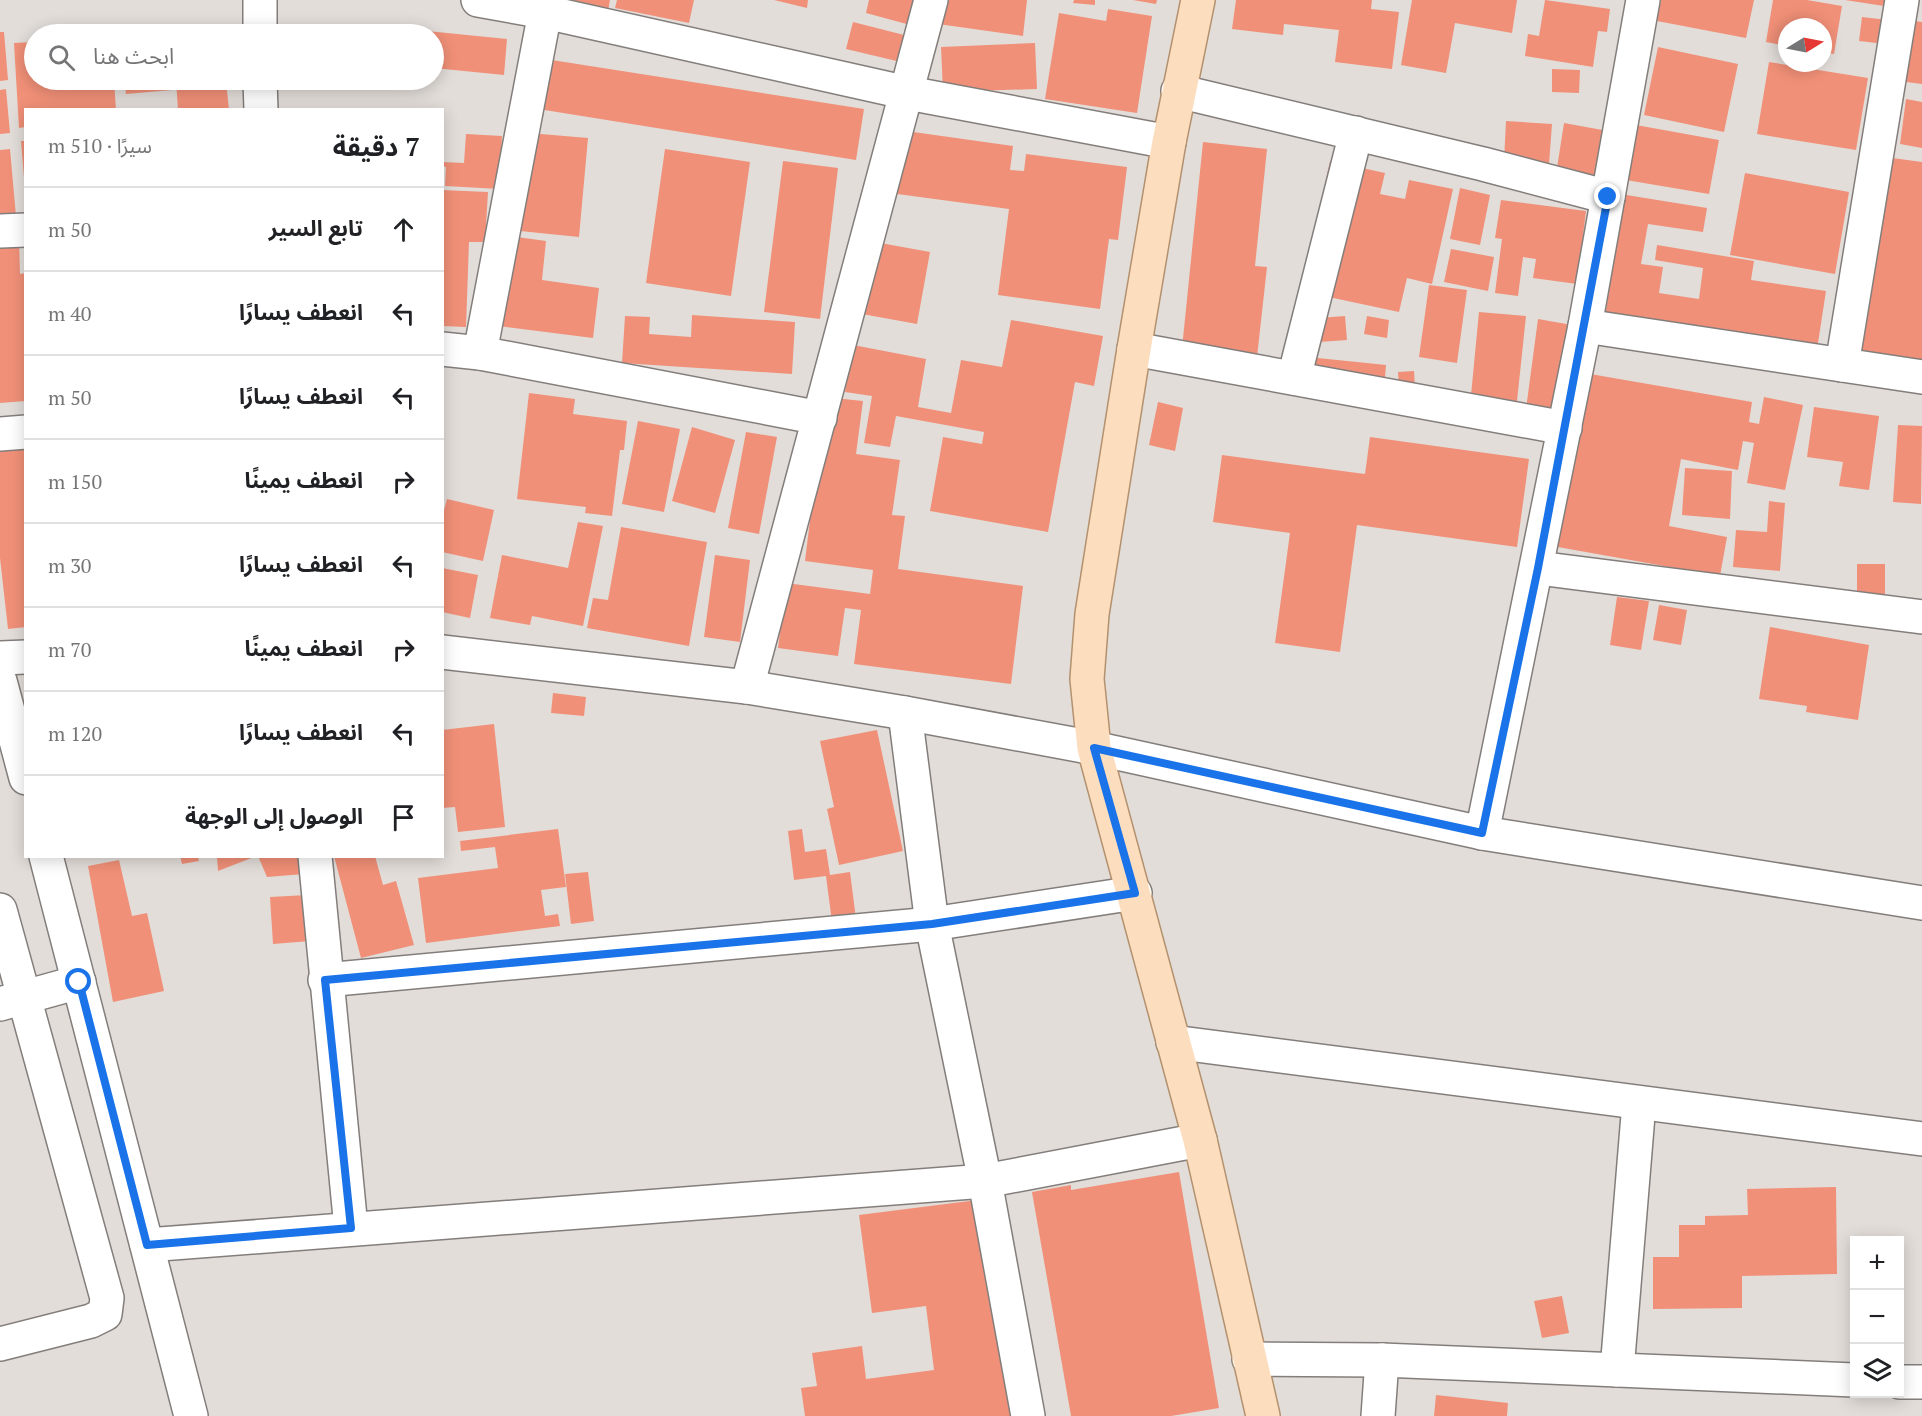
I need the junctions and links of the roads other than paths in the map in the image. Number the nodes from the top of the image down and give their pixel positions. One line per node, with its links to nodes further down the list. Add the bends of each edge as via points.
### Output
1 (260, 0): 8 (street)
2 (478, 0): 7 (street)
3 (931, 0): 11 (street)
4 (1198, 0): 10 (main road)
5 (1642, 0): 15 (street)
6 (1902, 0): 22 (street)
7 (545, 12): 11 (street); 21 (street)
8 (260, 24)
9 (260, 90): 12 (street)
10 (1178, 91): 13 (street); 14 (main road)
11 (908, 93): 14 (street); 25 (street)
12 (261, 108)
13 (1356, 133): 15 (street); 24 (street)
14 (1169, 142): 20 (main road)
15 (1608, 197): 18 (street)
16 (24, 230): 17 (street)
17 (0, 231)
18 (1585, 326): 22 (street); 26 (street)
19 (444, 349): 21 (street)
20 (1134, 349): 24 (street); 37 (main road, via 1092,614 1087,679)
21 (480, 353): 25 (street)
22 (1842, 365): 23 (street)
23 (1922, 377)
24 (1294, 378): 26 (street)
25 (820, 418): 35 (street)
26 (1565, 428): 29 (street)
27 (24, 432): 28 (street)
28 (0, 434)
29 (1538, 568): 30 (street); 39 (street)
30 (1922, 617)
31 (444, 652): 35 (street)
32 (24, 657): 33 (street)
33 (0, 658)
34 (0, 681): 38 (street)
35 (747, 687): 36 (street)
36 (905, 713): 37 (street); 45 (street)
37 (1094, 748): 39 (street); 42 (main road)
38 (24, 771)
39 (1482, 833): 43 (street)
40 (47, 858): 47 (street)
41 (315, 858): 46 (street)
42 (1135, 893): 45 (street); 49 (main road)
43 (1922, 903)
44 (0, 910): 48 (street)
45 (932, 924): 46 (street); 53 (street)
46 (325, 980): 54 (street)
47 (79, 982): 48 (street); 55 (street)
48 (12, 1001): 56 (street, via 107,1298 105,1314 91,1322)
49 (1173, 1042): 50 (street); 52 (main road)
50 (1639, 1103): 51 (street); 59 (street)
51 (1922, 1139)
52 (1200, 1140): 53 (street); 57 (main road)
53 (986, 1181): 54 (street); 64 (street)
54 (351, 1228): 55 (street)
55 (147, 1245): 63 (street)
56 (0, 1344)
57 (1249, 1359): 58 (street); 65 (main road)
58 (1382, 1360): 59 (street); 66 (street)
59 (1617, 1370): 60 (street)
60 (1850, 1380)
61 (1904, 1382): 62 (street)
62 (1922, 1382)
63 (191, 1416)
64 (1028, 1416)
65 (1263, 1416)
66 (1378, 1416)

